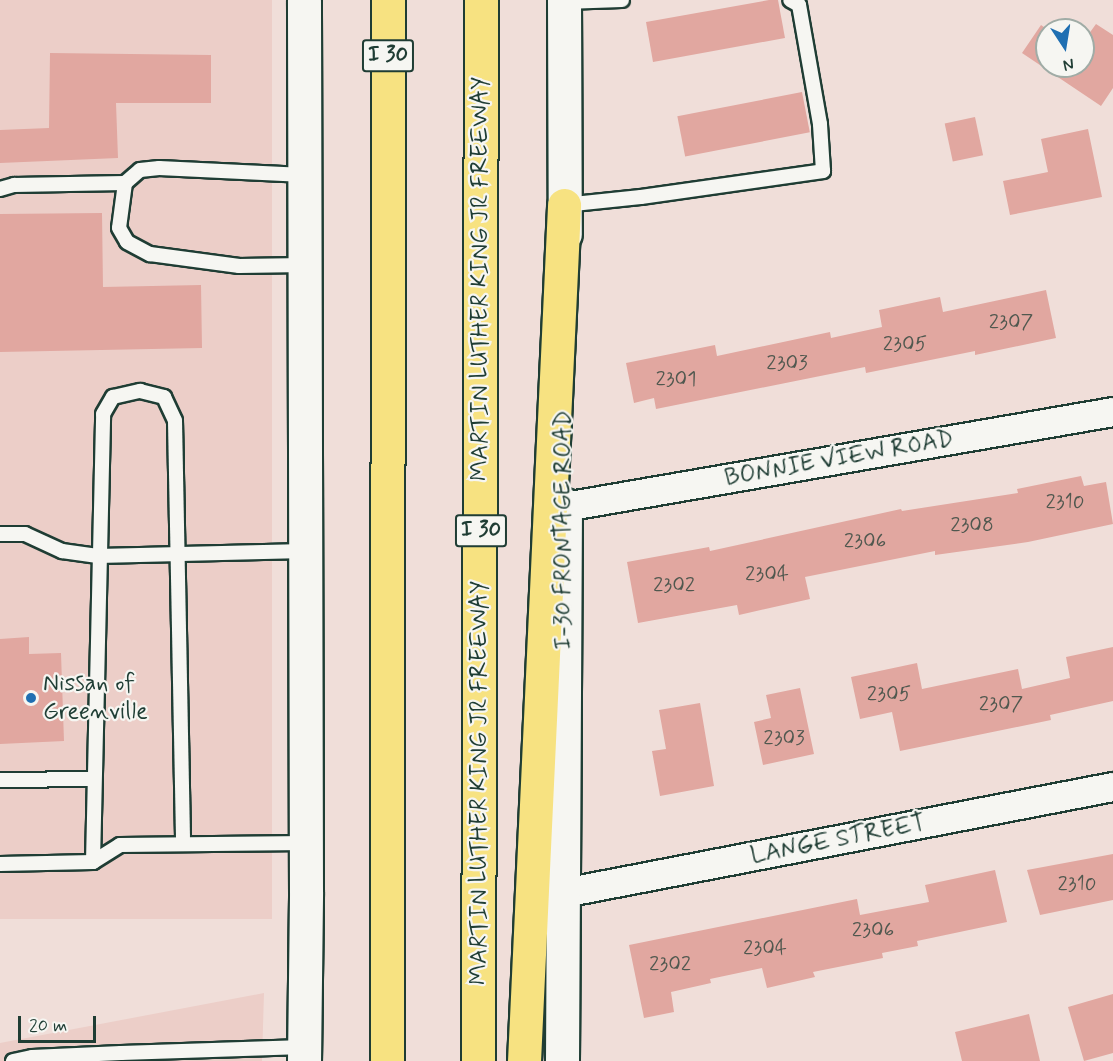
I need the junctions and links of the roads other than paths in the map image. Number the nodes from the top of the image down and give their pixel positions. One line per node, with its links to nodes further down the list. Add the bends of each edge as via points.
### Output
1 (304, 0): 9 (main road)
2 (381, 0): 8 (highway)
3 (388, 0): 8 (highway, I 30)
4 (481, 0): 31 (highway, MARTIN LUTHER KING JR FREEWAY / I 30)
5 (622, 0): 7 (lane)
6 (790, 0): 12 (lane, via 799,5 820,124 823,171 641,198)
7 (564, 1): 12 (main road, I-30 FRONTAGE ROAD)
8 (388, 112): 30 (highway, I 30)
9 (304, 175): 10 (lane, via 159,168 140,170); 13 (main road)
10 (125, 183): 11 (lane, via 14,185); 13 (lane, via 119,228 127,242 150,254 239,266)
11 (0, 189)
12 (564, 205): 15 (main road, I-30 FRONTAGE ROAD); 32 (highway)
13 (304, 265): 17 (main road)
14 (1113, 412): 15 (street, BONNIE VIEW ROAD)
15 (565, 507): 27 (main road, I-30 FRONTAGE ROAD)
16 (0, 534): 19 (lane, via 25,534 62,551)
17 (305, 551): 18 (lane); 23 (main road)
18 (178, 554): 19 (lane); 19 (lane, via 176,421 164,397 140,391 113,397 103,414); 24 (lane)
19 (98, 556): 20 (lane)
20 (94, 779): 21 (lane); 25 (lane)
21 (0, 780)
22 (1113, 787): 27 (street, LANGE STREET)
23 (306, 843): 24 (lane); 28 (main road)
24 (183, 844): 25 (lane, via 120,845)
25 (93, 862): 26 (lane)
26 (0, 864)
27 (564, 892): 33 (main road, I-30 FRONTAGE ROAD)
28 (304, 1054): 29 (lane, via 99,1054)
29 (13, 1061)
30 (387, 1061)
31 (478, 1061)
32 (524, 1061)
33 (562, 1061)

